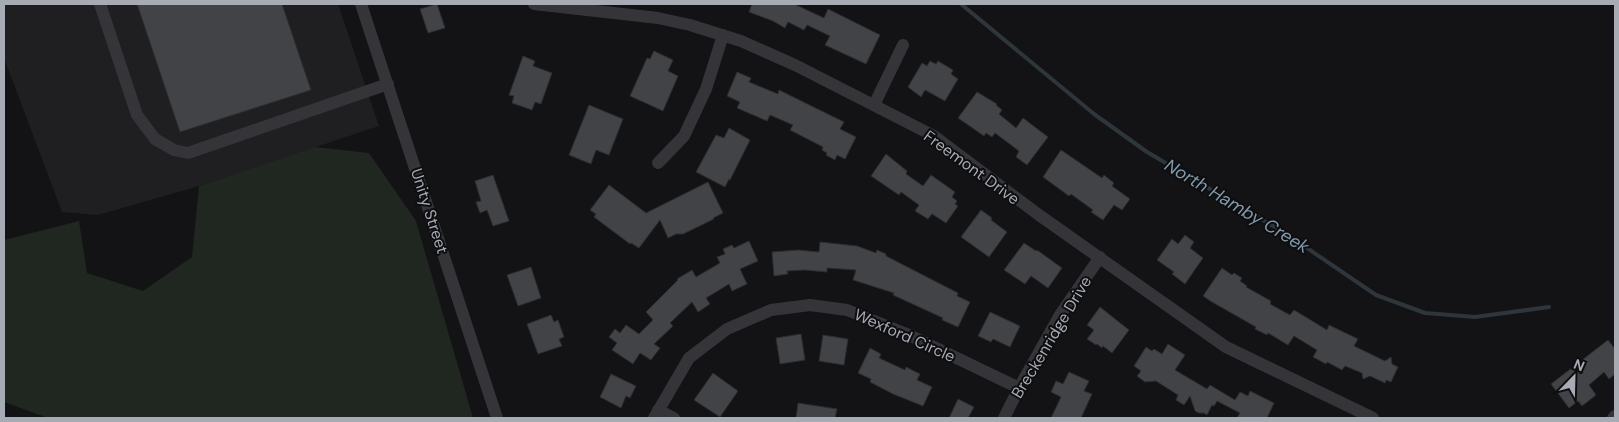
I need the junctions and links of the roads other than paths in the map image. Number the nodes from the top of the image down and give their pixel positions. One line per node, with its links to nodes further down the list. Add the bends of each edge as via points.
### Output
1 (100, 4): 6 (street, via 137,115 155,139 174,150 188,152)
2 (361, 4): 6 (street, Unity Street)
3 (534, 4): 4 (street, Freemont Drive, via 658,18)
4 (723, 36): 7 (street, Freemont Drive, via 795,65); 8 (street, via 706,89 684,136)
5 (903, 45): 7 (street)
6 (388, 84): 12 (street, Unity Street)
7 (874, 105): 9 (street, Freemont Drive, via 934,136)
8 (658, 163)
9 (1100, 257): 10 (street, Breckenridge Drive, via 1060,315); 15 (street, Freemont Drive, via 1226,346)
10 (1019, 388): 11 (street, Wexford Circle, via 909,335 848,310 810,305 771,310 727,330 689,358); 14 (street, Breckenridge Drive)
11 (656, 414): 13 (street)
12 (497, 418)
13 (674, 418)
14 (1004, 418)
15 (1373, 418)

